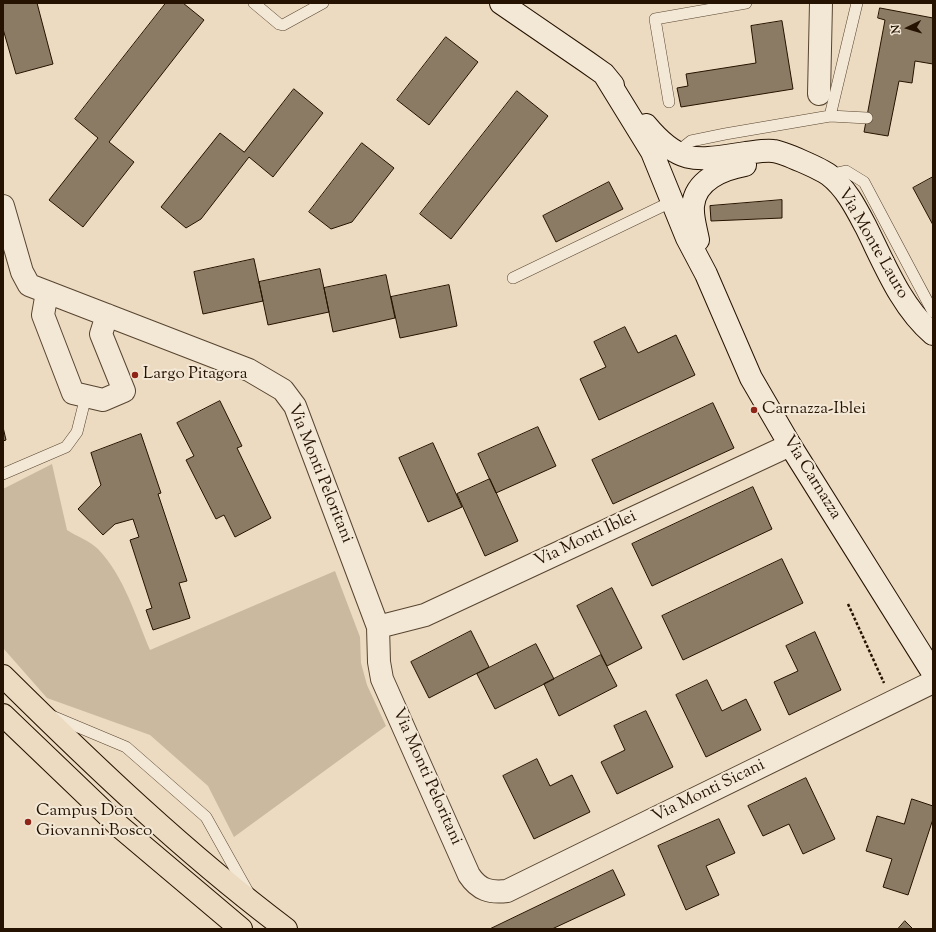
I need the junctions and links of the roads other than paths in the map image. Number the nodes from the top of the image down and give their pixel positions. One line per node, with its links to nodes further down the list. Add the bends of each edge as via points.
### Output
1 (254, 3): 2 (lane, via 283,25)
2 (323, 3)
3 (501, 3): 7 (street)
4 (746, 3): 8 (lane, via 655,18)
5 (821, 3): 9 (street)
6 (857, 3): 10 (lane)
7 (604, 74): 12 (street, via 658,138); 15 (street, via 652,152)
8 (669, 102)
9 (818, 106): 10 (lane); 12 (lane, via 691,141)
10 (830, 116): 11 (lane)
11 (867, 118)
12 (676, 153): 13 (street, Via Monte Lauro, via 703,160 774,151)
13 (804, 163): 14 (street, Via Monte Lauro); 17 (street, via 771,162 744,165 718,173 703,184 693,205)
14 (828, 175): 20 (lane, via 846,171 864,182); 22 (street, Via Monte Lauro, via 855,206 900,294)
15 (673, 201): 17 (street, via 687,238); 18 (lane)
16 (3, 206): 19 (street, Via Monti Peloritani, via 22,272 29,284)
17 (706, 274): 24 (street, Via Carnazza, via 751,378)
18 (513, 278)
19 (47, 292): 21 (street, Via Monti Peloritani); 23 (street, via 43,315 73,393)
20 (933, 312)
21 (107, 315): 23 (street, via 101,334 124,391 103,400); 26 (street, Via Monti Peloritani, via 249,370 284,390 298,413)
22 (933, 334)
23 (86, 396): 25 (lane, via 77,432 66,447)
24 (790, 445): 26 (street, Via Monti Iblei, via 425,615); 27 (street, Via Carnazza)
25 (3, 474)
26 (378, 627): 33 (street, Via Monti Peloritani, via 382,678 469,875)
27 (933, 673)
28 (3, 676): 30 (highway)
29 (933, 682): 33 (street, Via Monti Sicani, via 507,891 494,892)
30 (37, 709): 34 (highway, via 169,833); 34 (lane, via 126,747 206,816)
31 (5, 719): 32 (highway)
32 (119, 826): 35 (highway); 36 (highway)
33 (482, 889)
34 (255, 905): 37 (highway)
35 (218, 929)
36 (241, 929)
37 (286, 929)

